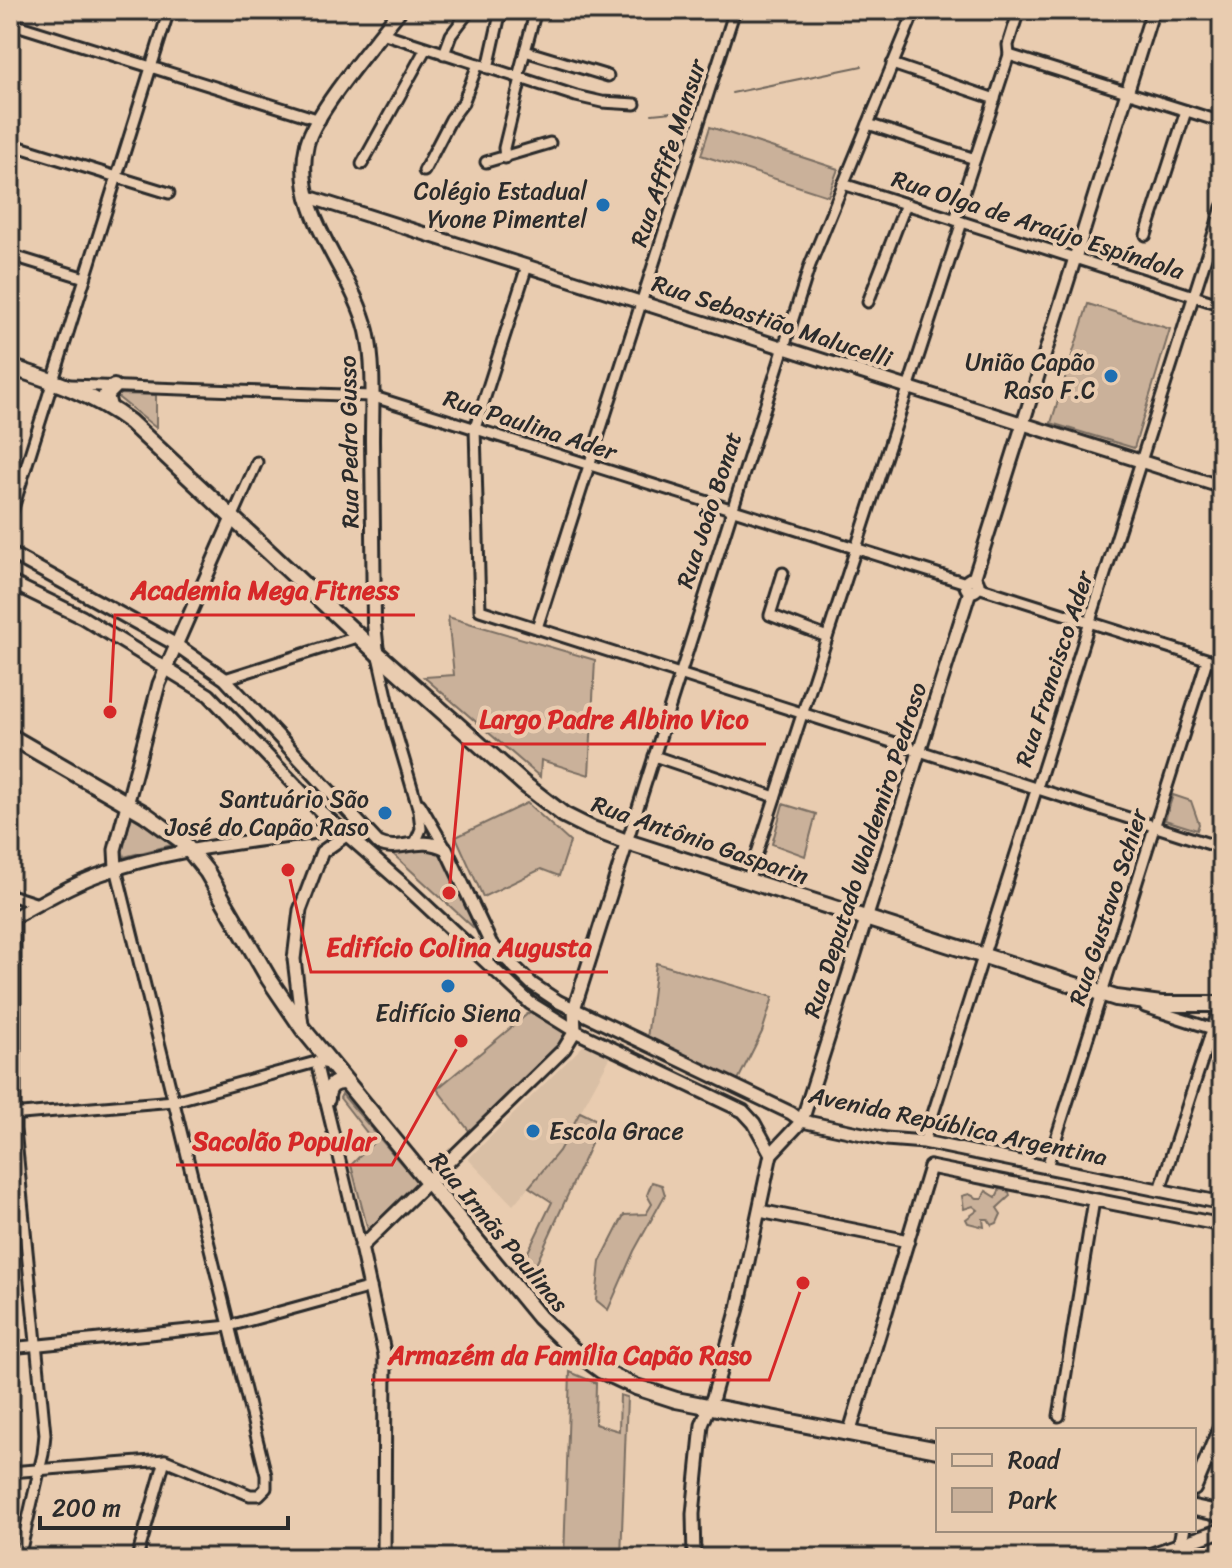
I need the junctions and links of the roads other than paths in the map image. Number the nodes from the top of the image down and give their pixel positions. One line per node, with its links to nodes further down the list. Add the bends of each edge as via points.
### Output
1 (169, 10): 19 (street)
2 (400, 10): 12 (main road, Rua Pedro Gusso)
3 (470, 10): 15 (street)
4 (501, 10): 20 (street)
5 (536, 10): 14 (street)
6 (735, 10): 50 (street, Rua Affife Mansur)
7 (892, 10): 10 (street)
8 (1019, 10): 16 (street)
9 (1153, 10): 23 (street, Rua Deputado Waldemiro Pedroso)
10 (913, 13): 18 (street, Rua João Bonat)
11 (10, 23): 19 (street)
12 (382, 33): 13 (street); 27 (main road, Rua Pedro Gusso)
13 (426, 48): 15 (street); 35 (street)
14 (525, 51): 21 (street); 22 (street)
15 (444, 54): 17 (street)
16 (1009, 55): 23 (street); 24 (street)
17 (478, 64): 20 (street); 36 (street, via 463,103)
18 (892, 64): 24 (street); 29 (street, Rua João Bonat)
19 (151, 67): 27 (street); 37 (street)
20 (488, 68): 22 (street)
21 (608, 76)
22 (520, 78): 25 (street, via 590,100); 32 (street)
23 (1127, 93): 26 (street); 46 (street, Rua Deputado Waldemiro Pedroso)
24 (995, 99): 33 (street)
25 (635, 104)
26 (1186, 111): 28 (street); 44 (street)
27 (320, 120): 40 (main road, Rua Pedro Gusso)
28 (1222, 122)
29 (868, 124): 33 (street); 38 (street, Rua João Bonat)
30 (550, 143): 32 (street)
31 (10, 144): 37 (street)
32 (505, 158): 34 (street)
33 (975, 159): 43 (street)
34 (486, 162)
35 (362, 164)
36 (424, 171)
37 (117, 177): 39 (street); 48 (street)
38 (843, 184): 41 (street, Rua Olga de Araújo Espíndola); 53 (street, Rua João Bonat)
39 (169, 193)
40 (309, 197): 47 (street, Rua Sebastião Malucelli); 58 (main road, Rua Pedro Gusso, via 363,318)
41 (906, 204): 43 (street, Rua Olga de Araújo Espíndola); 51 (street)
42 (1222, 207): 49 (street, Rua Francisco Ader)
43 (958, 221): 46 (street, Rua Olga de Araújo Espíndola); 57 (street)
44 (1146, 235)
45 (10, 255): 48 (street)
46 (1075, 258): 49 (street, Rua Olga de Araújo Espíndola); 60 (street, Rua Deputado Waldemiro Pedroso)
47 (527, 266): 50 (street, Rua Sebastião Malucelli); 61 (street)
48 (85, 278): 55 (street)
49 (1194, 296): 52 (street, Rua Olga de Araújo Espíndola); 62 (street, Rua Francisco Ader)
50 (641, 302): 53 (street, Rua Sebastião Malucelli); 64 (street, Rua Affife Mansur)
51 (868, 302)
52 (1222, 305)
53 (783, 347): 57 (street, Rua Sebastião Malucelli); 66 (street, Rua João Bonat)
54 (10, 367): 55 (main road, Rua Antônio Gasparin)
55 (60, 383): 56 (street, Rua Paulina Ader); 59 (main road, Rua Antônio Gasparin); 68 (street)
56 (114, 387): 58 (street, Rua Paulina Ader); 59 (main road, via 106,395)
57 (908, 387): 60 (street, Rua Sebastião Malucelli); 69 (street)
58 (371, 396): 61 (street, Rua Paulina Ader); 79 (main road, Rua Pedro Gusso)
59 (109, 407): 67 (main road, Rua Antônio Gasparin)
60 (1023, 424): 62 (street, Rua Sebastião Malucelli); 73 (street, Rua Deputado Waldemiro Pedroso)
61 (475, 428): 64 (street, Rua Paulina Ader); 75 (street, via 480,610)
62 (1141, 461): 65 (street, Rua Sebastião Malucelli); 74 (street, Rua Francisco Ader)
63 (257, 462): 67 (street)
64 (589, 465): 66 (street, Rua Paulina Ader); 75 (street, Rua Affife Mansur)
65 (1222, 487)
66 (732, 510): 69 (street, Rua Paulina Ader); 84 (street, Rua João Bonat)
67 (233, 516): 76 (main road, Rua Antônio Gasparin); 78 (street)
68 (10, 518)
69 (856, 549): 73 (street, Rua Paulina Ader); 77 (street)
70 (10, 553): 78 (street)
71 (783, 573): 77 (street, via 770,615)
72 (10, 582): 82 (street)
73 (972, 585): 74 (street, Rua Paulina Ader); 89 (street, Rua Deputado Waldemiro Pedroso)
74 (1090, 623): 80 (street, Rua Paulina Ader); 91 (street, Rua Francisco Ader)
75 (537, 628): 84 (street)
76 (360, 636): 79 (main road, Rua Antônio Gasparin); 83 (street)
77 (827, 637): 87 (street)
78 (175, 644): 82 (street); 85 (street)
79 (377, 653): 92 (street, Rua Pedro Gusso); 100 (main road, Rua Antônio Gasparin, via 554,808)
80 (1207, 660): 81 (street, Rua Paulina Ader); 96 (street, Rua Gustavo Schier)
81 (1222, 664)
82 (165, 666): 94 (street); 95 (street, via 209,695)
83 (247, 673): 85 (street); 86 (street)
84 (680, 674): 87 (street); 90 (street, Rua João Bonat)
85 (225, 679): 86 (street)
86 (240, 695): 99 (street, via 378,843 391,847)
87 (802, 713): 89 (street); 93 (street)
88 (10, 736): 94 (main road, Rua Irmãs Paulinas)
89 (919, 751): 91 (street); 110 (street, Rua Deputado Waldemiro Pedroso)
90 (654, 756): 93 (street); 100 (street, Rua João Bonat)
91 (1037, 789): 96 (street); 112 (street, Rua Francisco Ader)
92 (412, 791): 99 (street, Rua Pedro Gusso, via 421,829); 102 (street, Rua Pedro Gusso)
93 (775, 797): 106 (street)
94 (128, 804): 103 (main road, Rua Irmãs Paulinas, via 159,822); 105 (street, via 115,850)
95 (321, 812): 97 (street); 98 (street)
96 (1154, 826): 101 (street); 113 (street, Rua Gustavo Schier)
97 (315, 832): 103 (street); 104 (street, via 323,841)
98 (346, 835): 104 (street); 118 (street, via 524,998)
99 (416, 841): 102 (street)
100 (627, 842): 106 (main road, Rua Antônio Gasparin); 115 (street, Rua João Bonat)
101 (1222, 848)
102 (446, 849): 111 (street, Rua Pedro Gusso)
103 (191, 851): 105 (street); 116 (main road, Rua Irmãs Paulinas)
104 (322, 852): 116 (street, via 300,910 295,942)
105 (116, 868): 108 (street); 122 (street)
106 (748, 881): 110 (main road, Rua Antônio Gasparin)
107 (10, 895): 108 (street)
108 (38, 904): 109 (street)
109 (13, 917): 123 (street)
110 (866, 918): 112 (main road, Rua Antônio Gasparin); 124 (street, Rua Deputado Waldemiro Pedroso)
111 (491, 944): 115 (street, Avenida República Argentina, via 541,990)
112 (983, 956): 113 (main road, Rua Antônio Gasparin); 125 (street, Rua Francisco Ader)
113 (1108, 996): 114 (main road, via 1161,1004); 117 (street, Rua Antônio Gasparin); 128 (street, Rua Gustavo Schier)
114 (1222, 1002): 117 (street)
115 (574, 1009): 118 (street, Rua João Bonat); 124 (street, Avenida República Argentina)
116 (303, 1029): 119 (main road, Rua Irmãs Paulinas)
117 (1217, 1030): 130 (street)
118 (575, 1031): 126 (street, via 743,1111); 129 (street, via 564,1049)
119 (324, 1063): 120 (main road, Rua Irmãs Paulinas); 121 (street); 122 (street)
120 (346, 1082): 121 (main road, via 330,1088); 129 (main road, Rua Irmãs Paulinas)
121 (327, 1099): 136 (street)
122 (174, 1101): 123 (street); 138 (street)
123 (12, 1115): 139 (street)
124 (802, 1121): 125 (street, Avenida República Argentina); 126 (street)
125 (924, 1142): 127 (street); 128 (street, Avenida República Argentina)
126 (771, 1154): 133 (street)
127 (930, 1167): 131 (street, Avenida República Argentina); 135 (street)
128 (1047, 1167): 130 (street, Avenida República Argentina)
129 (428, 1182): 136 (street); 141 (main road, Rua Irmãs Paulinas, via 539,1317 586,1360 636,1387)
130 (1160, 1190): 132 (street, Avenida República Argentina)
131 (1094, 1200): 134 (street, Avenida República Argentina); 142 (street)
132 (1222, 1203)
133 (760, 1211): 135 (street); 141 (street)
134 (1222, 1225)
135 (908, 1241): 144 (street)
136 (361, 1247): 137 (street)
137 (371, 1287): 138 (street); 157 (street, via 386,1373)
138 (229, 1326): 139 (street); 146 (street, via 266,1475 263,1493 250,1495)
139 (36, 1345): 140 (street); 147 (street, via 45,1434)
140 (10, 1348)
141 (709, 1407): 144 (main road, Rua Irmãs Paulinas); 158 (street, via 702,1425 694,1503)
142 (1059, 1416)
143 (1222, 1423): 149 (main road)
144 (849, 1434): 145 (main road, Rua Irmãs Paulinas)
145 (936, 1450)
146 (165, 1460): 147 (street); 156 (street)
147 (40, 1469): 148 (street); 155 (street)
148 (10, 1472)
149 (1196, 1484)
150 (1196, 1508): 151 (main road)
151 (1222, 1514)
152 (1222, 1530): 154 (main road)
153 (1183, 1532): 154 (main road)
154 (1180, 1545): 159 (main road); 160 (main road)
155 (19, 1558)
156 (137, 1558)
157 (384, 1558)
158 (694, 1558)
159 (1142, 1558)
160 (1185, 1558)

